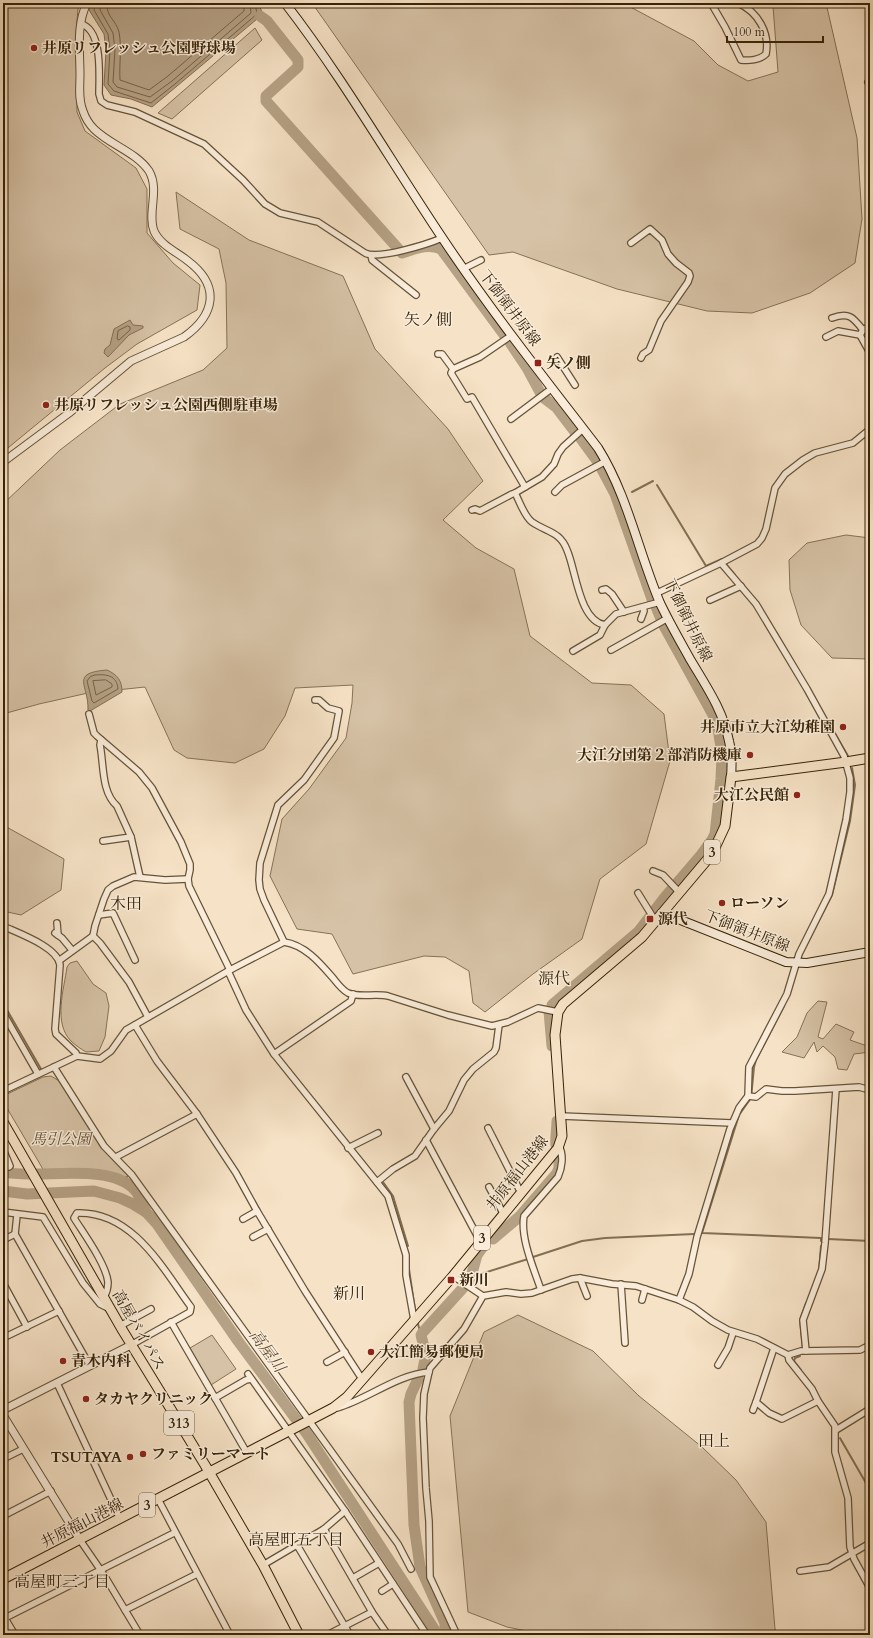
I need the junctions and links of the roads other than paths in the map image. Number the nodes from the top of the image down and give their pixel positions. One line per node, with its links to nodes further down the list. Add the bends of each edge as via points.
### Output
1 (87, 3): 5 (street)
2 (285, 3): 6 (main road, 下御領井原線, via 323,55)
3 (710, 3): 4 (street, via 725,27 740,60 762,58 766,54 767,45 760,23 746,7)
4 (738, 3)
5 (81, 24): 9 (street, via 87,27 97,43 98,94 104,104 135,112 204,144 265,204 280,213 318,222); 29 (street, via 80,94 83,111 92,127 101,136 133,156 149,171 154,186 155,232 203,275 211,297 210,307 201,323 191,332 130,361 69,413)
6 (442, 238): 8 (street); 12 (main road, 下御領井原線)
7 (631, 243): 22 (street, via 650,229 662,240 668,254 690,276 661,321 649,350)
8 (378, 255): 9 (street); 11 (street)
9 (371, 256): 11 (street)
10 (481, 260): 12 (street)
11 (378, 265): 13 (street)
12 (463, 269): 17 (main road, 下御領井原線)
13 (416, 294)
14 (832, 318): 16 (street, via 848,315 855,320)
15 (870, 326): 16 (street)
16 (862, 333): 18 (street, via 838,331); 19 (street)
17 (512, 334): 23 (street, via 480,357); 25 (main road, 下御領井原線)
18 (826, 337)
19 (870, 352)
20 (438, 354): 23 (street, via 442,354)
21 (557, 357): 24 (street)
22 (641, 358)
23 (453, 369): 31 (street, via 451,373 463,393 467,399 472,397)
24 (575, 385)
25 (551, 389): 26 (street); 28 (main road, 下御領井原線)
26 (511, 419)
27 (870, 429): 35 (street, via 853,443 815,453 785,474 772,495 762,538 752,547)
28 (583, 430): 30 (main road, 下御領井原線); 31 (street, via 563,447 554,464 542,477)
29 (3, 462)
30 (602, 464): 32 (street, via 562,484); 38 (main road, 下御領井原線, via 624,501)
31 (525, 487): 33 (street)
32 (555, 492)
33 (515, 493): 34 (street, via 480,511 475,508); 45 (street, via 531,521 554,532 564,543 588,613 598,624)
34 (472, 510)
35 (721, 563): 36 (street); 38 (street)
36 (741, 586): 39 (street); 52 (street, via 756,604 785,650)
37 (602, 590): 42 (street, via 608,590)
38 (657, 593): 40 (main road, 下御領井原線)
39 (710, 600)
40 (660, 602): 41 (street); 43 (main road, 下御領井原線)
41 (643, 607): 42 (street); 44 (street)
42 (624, 612): 45 (street, via 616,614)
43 (668, 618): 46 (street); 53 (main road, 下御領井原線, via 722,718 730,747)
44 (641, 619)
45 (605, 625): 47 (street, via 600,635)
46 (611, 650)
47 (574, 651)
48 (315, 700): 67 (street, via 339,711 335,736 304,780 278,805 259,871 260,890)
49 (89, 714): 50 (street, via 94,733)
50 (101, 740): 54 (street, via 106,787); 58 (street, via 136,769 152,788 190,864)
51 (870, 758): 52 (main road)
52 (846, 762): 53 (main road); 72 (street, via 850,778 849,805 833,879 825,904)
53 (731, 777): 59 (main road, 3, via 728,810 720,838 712,854)
54 (131, 837): 55 (street); 57 (street)
55 (103, 841)
56 (653, 871): 59 (street, via 663,875)
57 (140, 877): 58 (street); 62 (street, via 134,877 108,890)
58 (188, 879): 73 (street)
59 (676, 888): 61 (main road, 3)
60 (638, 893): 63 (street)
61 (663, 913): 63 (main road, 3); 72 (main road, 下御領井原線)
62 (99, 915): 66 (street); 71 (street, via 112,913)
63 (653, 917): 75 (main road, 3, via 637,942 563,1004)
64 (57, 923): 68 (street, via 56,934)
65 (3, 926): 70 (street, via 37,942)
66 (93, 936): 68 (street); 77 (street, via 129,982)
67 (284, 942): 73 (street); 74 (street, via 307,952 346,992)
68 (72, 950): 70 (street)
69 (869, 954): 72 (main road, 下御領井原線)
70 (60, 960): 81 (street, via 55,1029 56,1034)
71 (135, 960)
72 (795, 964): 88 (street, via 787,994 749,1067)
73 (229, 971): 77 (street); 80 (street, via 246,1010)
74 (353, 994): 79 (street, via 379,994 486,1025); 80 (street, via 351,1001)
75 (558, 1012): 79 (street, via 538,1008); 90 (main road, 井原福山港線, via 555,1035)
76 (3, 1013): 83 (street)
77 (148, 1017): 78 (street)
78 (135, 1025): 81 (street, via 126,1030 111,1051 100,1059); 89 (street, via 157,1061)
79 (499, 1025): 94 (street, via 494,1052 464,1080 450,1111)
80 (274, 1054): 98 (street)
81 (77, 1056): 82 (street)
82 (54, 1067): 83 (street); 100 (street, via 104,1146)
83 (38, 1074): 87 (street)
84 (406, 1077): 94 (street)
85 (836, 1089): 86 (street, via 859,1087); 88 (street, via 782,1091 766,1088 756,1097); 139 (street, via 825,1243 822,1269 803,1320)
86 (870, 1090)
87 (3, 1091)
88 (750, 1097): 92 (street, via 739,1108)
89 (196, 1114): 100 (street); 105 (street, via 236,1172)
90 (561, 1116): 92 (street); 97 (main road, 井原福山港線, via 562,1136)
91 (3, 1122): 123 (main road, 高屋バイパス / 313)
92 (732, 1123): 125 (street, via 699,1230 689,1274)
93 (488, 1128): 104 (street)
94 (434, 1129): 96 (street)
95 (378, 1133): 98 (street)
96 (426, 1140): 102 (street, via 415,1156); 114 (street)
97 (559, 1146): 104 (main road, 井原福山港線 / 3); 120 (street, via 562,1156 561,1171 523,1220 526,1241)
98 (348, 1148): 102 (street)
99 (3, 1150): 101 (street, via 10,1166)
100 (116, 1157): 156 (street, via 132,1175)
101 (3, 1167)
102 (377, 1182): 129 (street, via 388,1196 406,1254 406,1275)
103 (489, 1187): 107 (street)
104 (521, 1193): 107 (main road, 井原福山港線 / 3)
105 (257, 1211): 109 (street); 110 (street)
106 (3, 1212): 108 (street)
107 (503, 1213): 114 (main road, 井原福山港線 / 3)
108 (17, 1215): 111 (street); 126 (street, via 43,1217 88,1289 100,1304)
109 (243, 1219)
110 (268, 1229): 112 (street); 140 (street)
111 (15, 1234): 113 (street); 128 (street)
112 (253, 1237)
113 (3, 1240)
114 (480, 1241): 115 (main road, 井原福山港線 / 3)
115 (452, 1276): 121 (street); 129 (main road, 井原福山港線 / 3)
116 (580, 1278): 118 (street); 120 (street); 122 (street)
117 (3, 1283): 132 (street)
118 (621, 1284): 119 (street); 135 (street)
119 (645, 1289): 124 (street); 125 (street)
120 (541, 1290): 121 (street, via 526,1294 506,1292)
121 (483, 1296): 145 (street, via 464,1329)
122 (587, 1296)
123 (104, 1297): 126 (main road, 高屋バイパス / 313); 130 (street, via 108,1290 108,1281 74,1218 77,1213 107,1219 135,1235 148,1247 191,1307 190,1312)
124 (642, 1300)
125 (679, 1300): 133 (street)
126 (110, 1309): 131 (main road, 高屋バイパス / 313)
127 (151, 1309): 131 (street)
128 (59, 1311): 132 (street); 144 (street)
129 (414, 1320): 146 (main road, 井原福山港線 / 3)
130 (171, 1322): 136 (street); 148 (street)
131 (120, 1326): 136 (main road, 高屋バイパス / 313)
132 (27, 1327): 134 (street)
133 (733, 1333): 138 (street, via 757,1339); 143 (street, via 728,1348)
134 (3, 1338)
135 (625, 1343)
136 (131, 1345): 144 (street); 162 (main road, 高屋バイパス / 313)
137 (870, 1345): 139 (street, via 851,1351)
138 (774, 1348): 141 (street); 150 (street)
139 (806, 1351): 141 (street)
140 (345, 1352): 142 (street); 146 (street)
141 (788, 1355): 149 (street)
142 (327, 1362)
143 (718, 1364)
144 (90, 1366): 147 (street)
145 (429, 1372): 151 (street, via 399,1380 356,1401); 197 (street, via 424,1394 423,1418 430,1577)
146 (362, 1379): 151 (main road, 井原福山港線 / 3, via 347,1397)
147 (57, 1383): 153 (street); 167 (street)
148 (215, 1398): 157 (street, via 250,1376); 160 (street)
149 (818, 1401): 150 (street, via 782,1419 768,1413); 158 (street)
150 (756, 1402): 154 (street)
151 (333, 1408): 156 (main road, 井原福山港線 / 3)
152 (870, 1409): 158 (street)
153 (3, 1410)
154 (753, 1410)
155 (3, 1415): 159 (street)
156 (309, 1421): 157 (main road, 井原福山港線 / 3); 176 (street, via 398,1544)
157 (290, 1430): 160 (main road, 井原福山港線 / 3); 165 (street)
158 (836, 1430): 173 (street, via 835,1452 848,1498)
159 (23, 1448): 161 (street); 163 (street)
160 (246, 1453): 162 (main road, 井原福山港線 / 3)
161 (3, 1459)
162 (208, 1472): 164 (main road, 井原福山港線 / 3); 175 (main road, 高屋バイパス / 313)
163 (51, 1491): 166 (street); 170 (street)
164 (158, 1500): 167 (main road, 井原福山港線 / 3); 169 (street)
165 (345, 1511): 168 (street); 174 (street)
166 (3, 1516)
167 (120, 1519): 170 (main road, 井原福山港線 / 3)
168 (324, 1529): 172 (street); 180 (street)
169 (174, 1533): 177 (street); 179 (street)
170 (80, 1540): 177 (street); 181 (main road, 井原福山港線 / 3)
171 (870, 1543): 173 (street)
172 (297, 1545): 175 (street); 188 (street)
173 (851, 1554): 178 (street, via 829,1567); 183 (street)
174 (379, 1563): 180 (street); 182 (street)
175 (263, 1565): 192 (main road, 高屋バイパス / 313)
176 (412, 1569)
177 (100, 1570): 185 (street); 187 (street)
178 (800, 1571)
179 (197, 1574): 185 (street); 191 (street)
180 (353, 1578): 186 (street)
181 (3, 1579)
182 (393, 1584): 184 (street); 196 (street)
183 (870, 1588)
184 (382, 1591)
185 (125, 1610): 190 (street)
186 (372, 1612): 188 (street); 195 (street)
187 (4, 1616): 189 (street)
188 (344, 1626): 193 (street); 194 (street)
189 (15, 1635)
190 (140, 1635)
191 (230, 1635)
192 (299, 1635)
193 (327, 1635)
194 (350, 1635)
195 (388, 1635)
196 (427, 1635)
197 (457, 1635)

